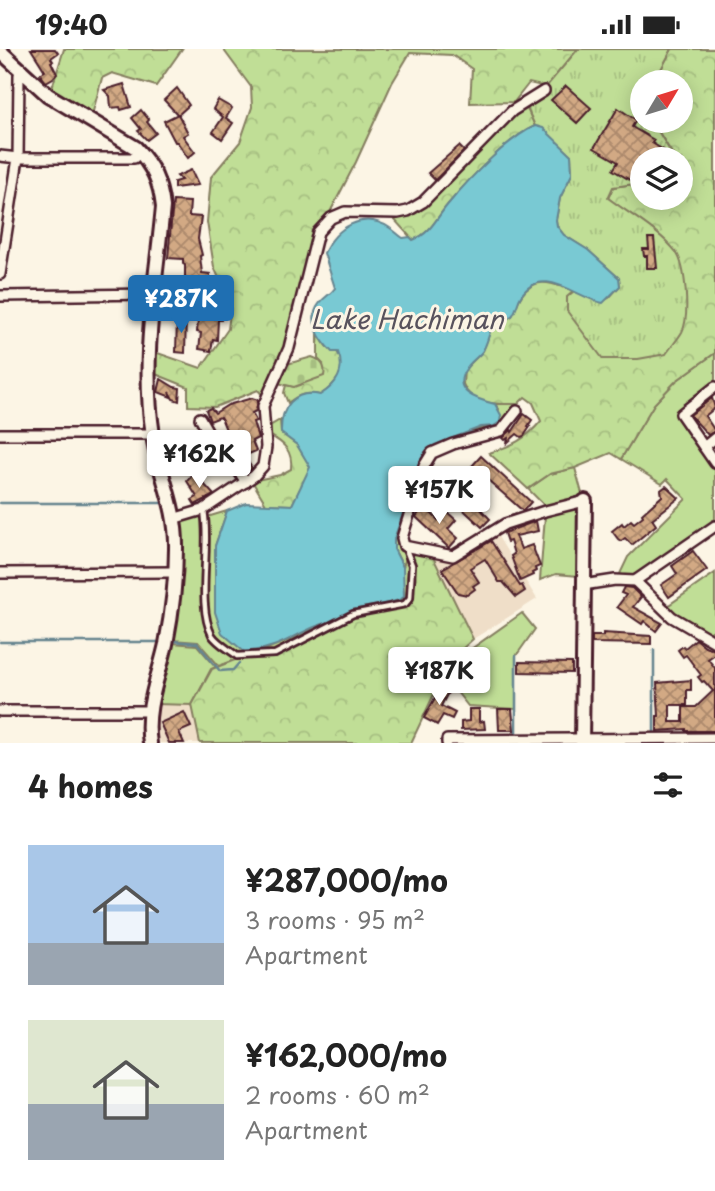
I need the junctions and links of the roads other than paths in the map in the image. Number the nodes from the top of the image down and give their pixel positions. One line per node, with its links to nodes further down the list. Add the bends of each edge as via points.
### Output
1 (0, 51): 2 (main road)
2 (22, 71): 4 (main road, via 48,95); 6 (street)
3 (544, 91): 18 (street, via 512,111 408,212 345,212 331,218 318,232 289,348 263,406 263,466)
4 (141, 152): 6 (street, via 134,158); 8 (main road, via 158,179 163,207)
5 (0, 156): 6 (street)
6 (18, 158): 7 (street)
7 (0, 274)
8 (155, 295): 9 (street); 14 (main road, via 149,355)
9 (0, 296)
10 (715, 387): 16 (street, via 681,414)
11 (517, 411): 23 (street, via 501,431 432,453 402,538)
12 (200, 418): 18 (street)
13 (0, 434): 14 (street)
14 (153, 434): 21 (main road)
15 (715, 438): 16 (street)
16 (704, 447): 17 (street)
17 (715, 463)
18 (246, 482): 20 (street)
19 (585, 501): 23 (street, via 505,524 453,556); 27 (main road)
20 (204, 510): 21 (street); 23 (lane, via 206,612 213,636 237,656 275,654 353,614 405,604 410,598 412,565)
21 (176, 518): 24 (main road)
22 (715, 526): 26 (street)
23 (404, 546)
24 (175, 572): 25 (street); 30 (main road, via 170,621)
25 (0, 573)
26 (635, 582): 27 (street, via 615,580); 28 (street, via 672,617)
27 (583, 586): 32 (main road)
28 (715, 642)
29 (0, 711): 30 (street)
30 (149, 711): 33 (main road)
31 (715, 738): 32 (street)
32 (582, 741): 34 (street)
33 (150, 743)
34 (447, 743)

